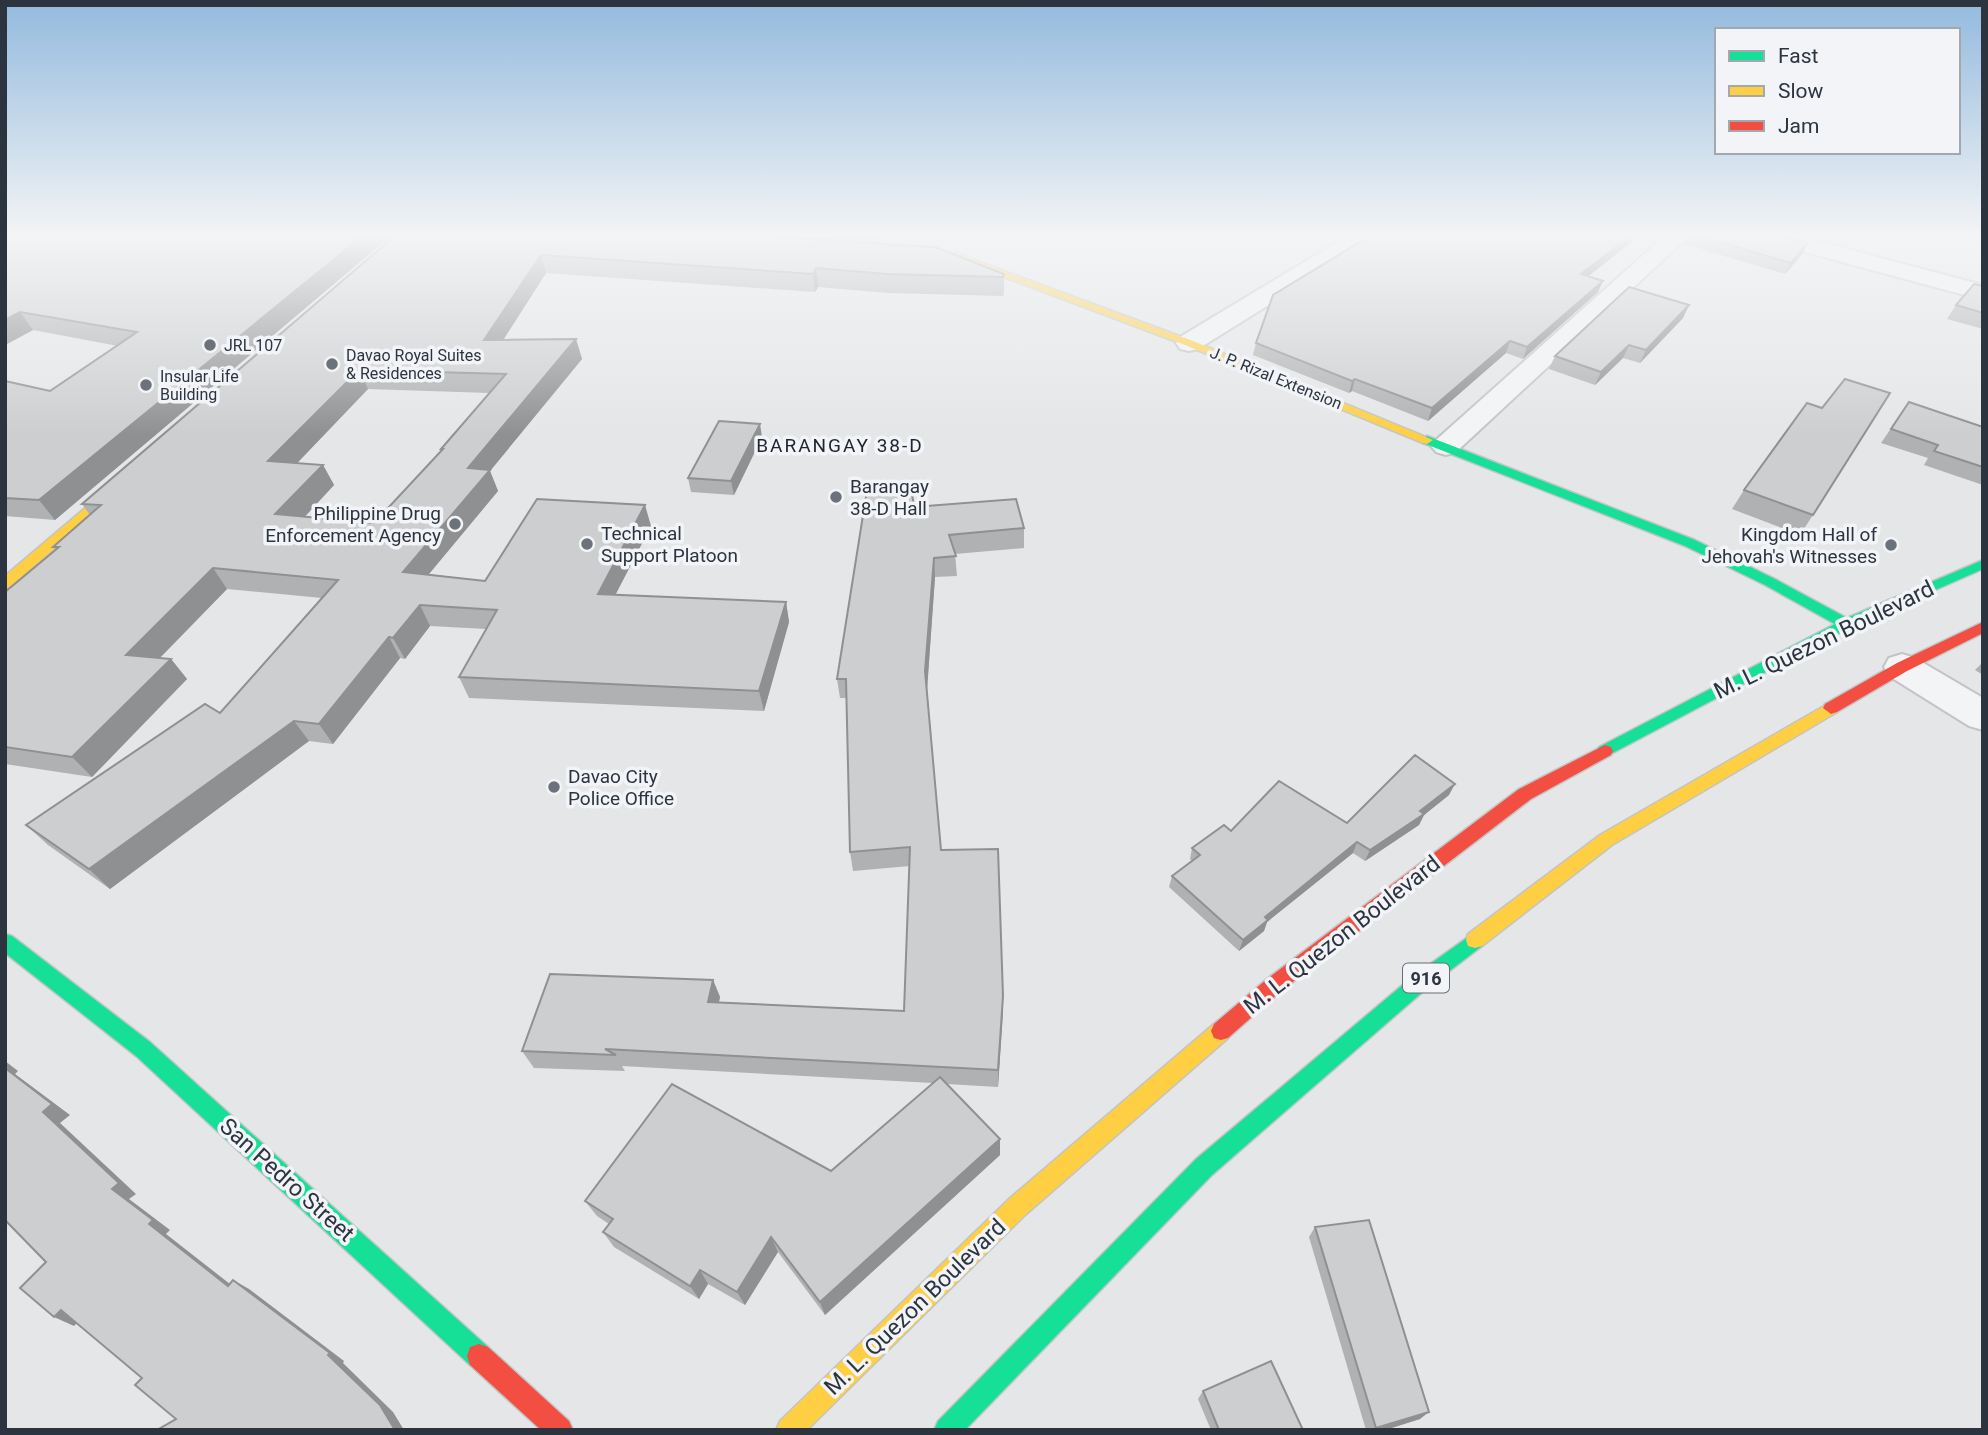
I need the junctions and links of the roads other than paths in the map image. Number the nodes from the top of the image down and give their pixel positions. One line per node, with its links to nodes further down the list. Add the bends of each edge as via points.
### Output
1 (1085, 301): 4 (main road, J. P. Rizal Extension)
2 (1258, 301): 4 (street)
3 (1606, 301): 5 (street)
4 (1189, 343): 5 (main road, J. P. Rizal Extension)
5 (1446, 446): 9 (main road, J. P. Rizal Extension, via 1690,543)
6 (137, 470): 8 (main road)
7 (1983, 564): 9 (main road, M. L. Quezon Boulevard)
8 (5, 584)
9 (1846, 624): 15 (main road, M. L. Quezon Boulevard, via 1525,794 1395,892 1274,985 1017,1207)
10 (1983, 627): 11 (main road, 916)
11 (1902, 667): 12 (street); 16 (main road, 916, via 1606,840 1419,984 1204,1167)
12 (1983, 716)
13 (5, 942): 14 (main road, San Pedro Street, via 143,1049)
14 (560, 1430)
15 (789, 1430)
16 (947, 1430)

